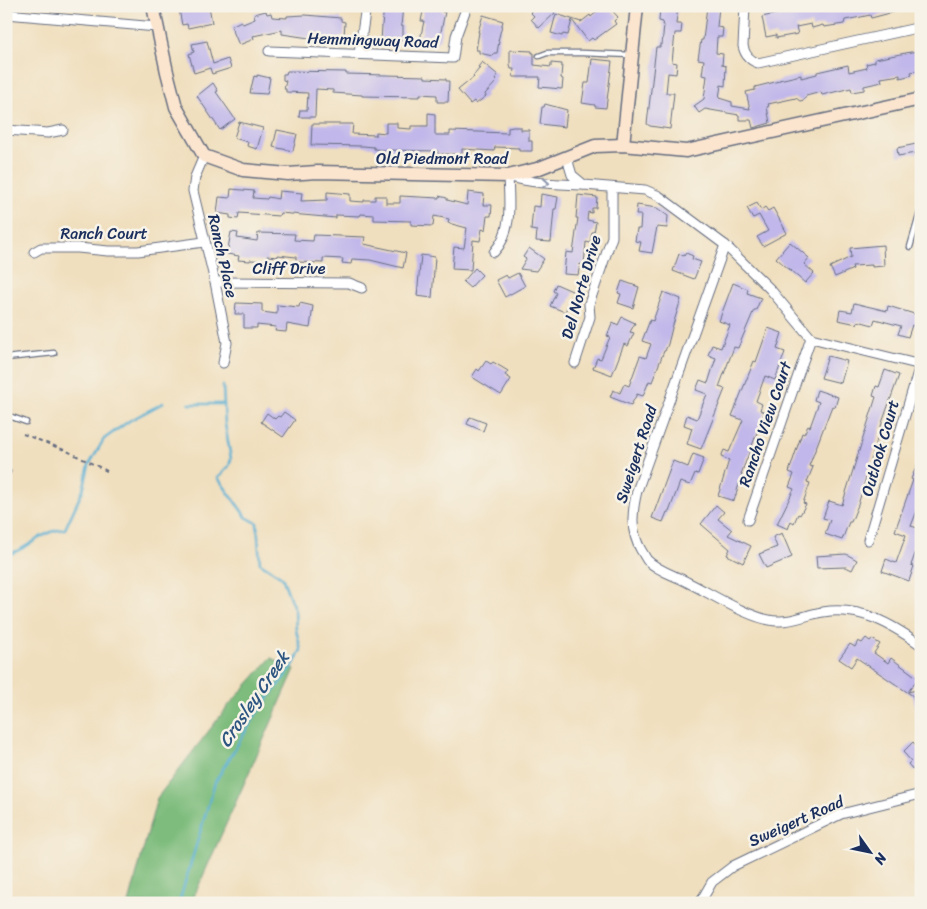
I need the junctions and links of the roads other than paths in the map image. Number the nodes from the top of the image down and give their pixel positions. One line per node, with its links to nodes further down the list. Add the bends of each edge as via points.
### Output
1 (153, 6): 7 (street)
2 (366, 6): 10 (street)
3 (466, 6): 10 (street, Hemmingway Road, via 452,58)
4 (638, 6): 11 (street)
5 (745, 6): 8 (street, via 743,46 748,57 758,63)
6 (6, 14): 7 (street)
7 (157, 26): 17 (street, via 176,107)
8 (921, 27)
9 (269, 51): 10 (street, Hemmingway Road)
10 (359, 54)
11 (632, 55): 12 (lane, via 547,53); 16 (street)
12 (539, 56)
13 (921, 100): 16 (street, Old Piedmont Road, via 686,151)
14 (6, 130): 15 (street, via 48,133)
15 (63, 130)
16 (623, 145): 18 (street, Old Piedmont Road, via 595,146)
17 (204, 156): 19 (street, Old Piedmont Road, via 243,170 288,174); 23 (street, Ranch Place, via 195,176 193,191)
18 (568, 157): 19 (street, Old Piedmont Road); 20 (street, via 572,175)
19 (508, 176): 20 (street, one-way to 20, via 545,184); 27 (street, via 509,219 501,245)
20 (584, 185): 21 (street)
21 (612, 188): 24 (street, via 645,190 659,196); 34 (street, Del Norte Drive, via 612,237 589,304 590,317)
22 (921, 208): 25 (lane)
23 (204, 242): 26 (street, Ranch Court, via 138,251 41,248); 28 (street, Ranch Place)
24 (725, 246): 30 (street, via 770,290); 40 (street, Sweigert Road, via 636,492 632,523 640,549 648,560 670,575 757,616 778,621 823,612 859,614 896,627)
25 (910, 247)
26 (34, 252)
27 (494, 252)
28 (214, 282): 29 (street, Cliff Drive, via 348,283); 33 (street, Ranch Place, via 227,342)
29 (362, 288)
30 (811, 338): 35 (street); 38 (street, Rancho View Court)
31 (54, 353): 32 (lane)
32 (6, 358)
33 (223, 363)
34 (575, 363)
35 (920, 365): 39 (street, Outlook Court)
36 (6, 414): 37 (lane)
37 (26, 422)
38 (748, 520)
39 (868, 540)
40 (921, 645)
41 (921, 794): 42 (street, Sweigert Road, via 841,814 733,866 712,882)
42 (700, 903)

